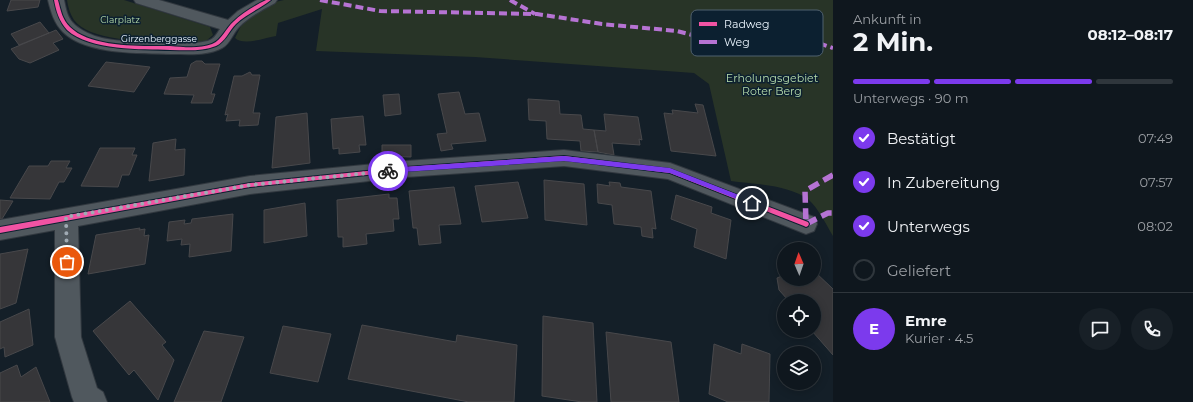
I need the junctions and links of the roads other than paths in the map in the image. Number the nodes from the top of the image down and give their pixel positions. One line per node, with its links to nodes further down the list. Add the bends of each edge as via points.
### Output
1 (56, 0): 4 (street, Girzenberggasse, via 56,9 63,22 76,35 116,46 207,46 221,40)
2 (142, 0): 4 (street)
3 (269, 0): 4 (street, Girzenberggasse)
4 (230, 26)
5 (66, 217): 6 (street, via 250,185 406,168 564,158 670,171); 7 (street); 8 (street, via 68,337 86,396)
6 (806, 224)
7 (0, 230)
8 (93, 402)

